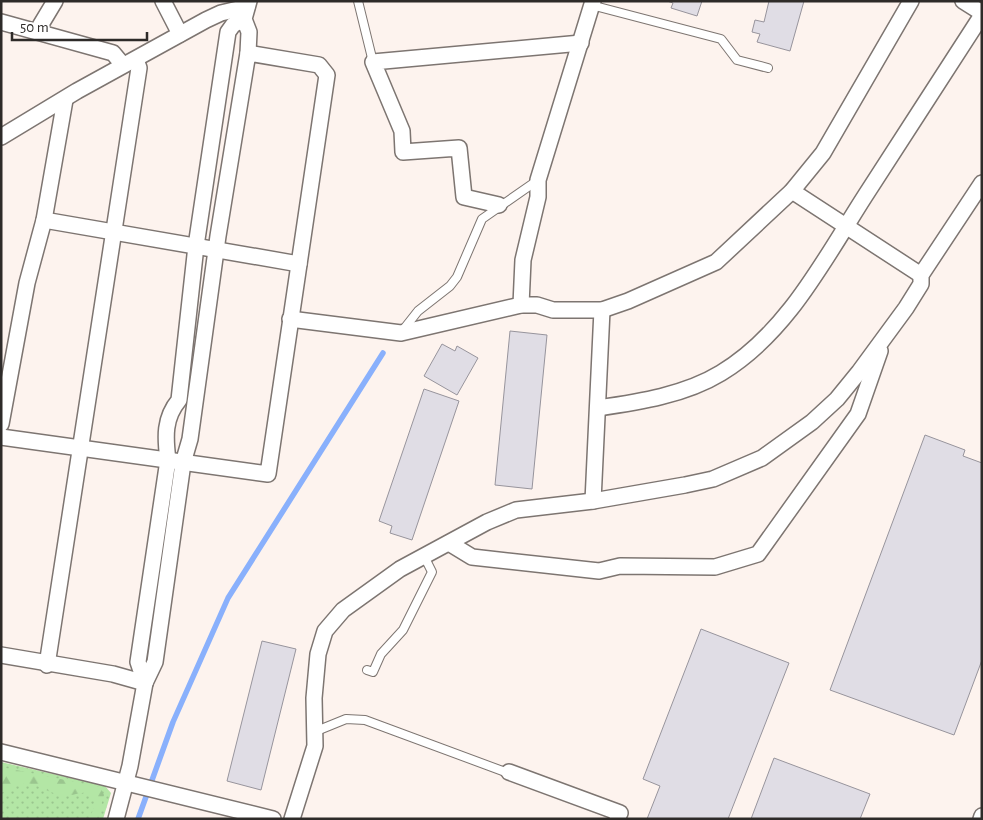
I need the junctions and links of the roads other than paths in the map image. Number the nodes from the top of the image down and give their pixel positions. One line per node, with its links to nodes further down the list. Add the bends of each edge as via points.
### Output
1 (55, 1): 10 (street)
2 (163, 1): 11 (street)
3 (358, 1): 14 (lane)
4 (911, 1): 21 (street, via 823,153)
5 (963, 1): 8 (street)
6 (592, 3): 12 (street); 16 (lane, via 721,38 737,60)
7 (246, 9): 11 (street, via 221,13); 13 (street); 26 (street, via 228,32)
8 (982, 14): 24 (street)
9 (1, 22): 10 (street)
10 (37, 31): 15 (street, via 113,53)
11 (180, 34): 15 (street)
12 (581, 43): 14 (street); 19 (street)
13 (248, 54): 27 (street); 28 (street, via 319,66 327,75)
14 (373, 62): 22 (street, via 402,131 403,152 459,148 464,197)
15 (129, 63): 17 (street); 25 (street, via 140,68)
16 (768, 68)
17 (65, 100): 18 (street); 23 (street)
18 (1, 137)
19 (538, 180): 22 (lane); 30 (street, via 538,197 523,260)
20 (982, 183): 29 (street)
21 (792, 192): 24 (street); 31 (street, via 716,262)
22 (499, 205): 33 (lane, via 482,219 457,277 418,311)
23 (44, 220): 25 (street); 36 (street, via 28,283)
24 (846, 226): 29 (street); 35 (street, via 778,326 740,360 698,385 632,403)
25 (116, 233): 26 (street); 38 (street)
26 (196, 246): 27 (street); 39 (street, via 179,400 169,412 165,437)
27 (216, 250): 28 (street); 40 (street, via 190,439)
28 (299, 264): 32 (street)
29 (921, 275): 34 (street, via 921,284)
30 (520, 305): 31 (street, via 553,310); 33 (street)
31 (602, 310): 35 (street)
32 (290, 319): 33 (street); 40 (street, via 268,474)
33 (401, 333)
34 (884, 340): 41 (street, via 837,399 812,422 762,458 713,479); 42 (street, via 858,414 758,554 715,567 620,566 599,571 472,558)
35 (598, 408): 41 (street)
36 (1, 424)
37 (1, 436): 38 (street)
38 (82, 447): 39 (street); 45 (street)
39 (168, 460): 40 (street); 47 (street, via 138,662)
40 (183, 463): 47 (street, via 155,662)
41 (592, 502): 42 (street, via 516,510)
42 (449, 543): 43 (street)
43 (424, 556): 46 (lane, via 432,572 403,630 381,654 373,672); 48 (street, via 343,610 325,631 318,654)
44 (1, 655): 45 (street)
45 (47, 665): 47 (street, via 113,674)
46 (367, 670)
47 (145, 683): 51 (street)
48 (314, 732): 50 (lane, via 346,719 365,720); 54 (street, via 315,746)
49 (1, 752): 51 (street)
50 (509, 772): 55 (street, via 620,813)
51 (127, 781): 52 (street); 53 (street)
52 (116, 819)
53 (273, 819)
54 (292, 819)
55 (617, 819)

